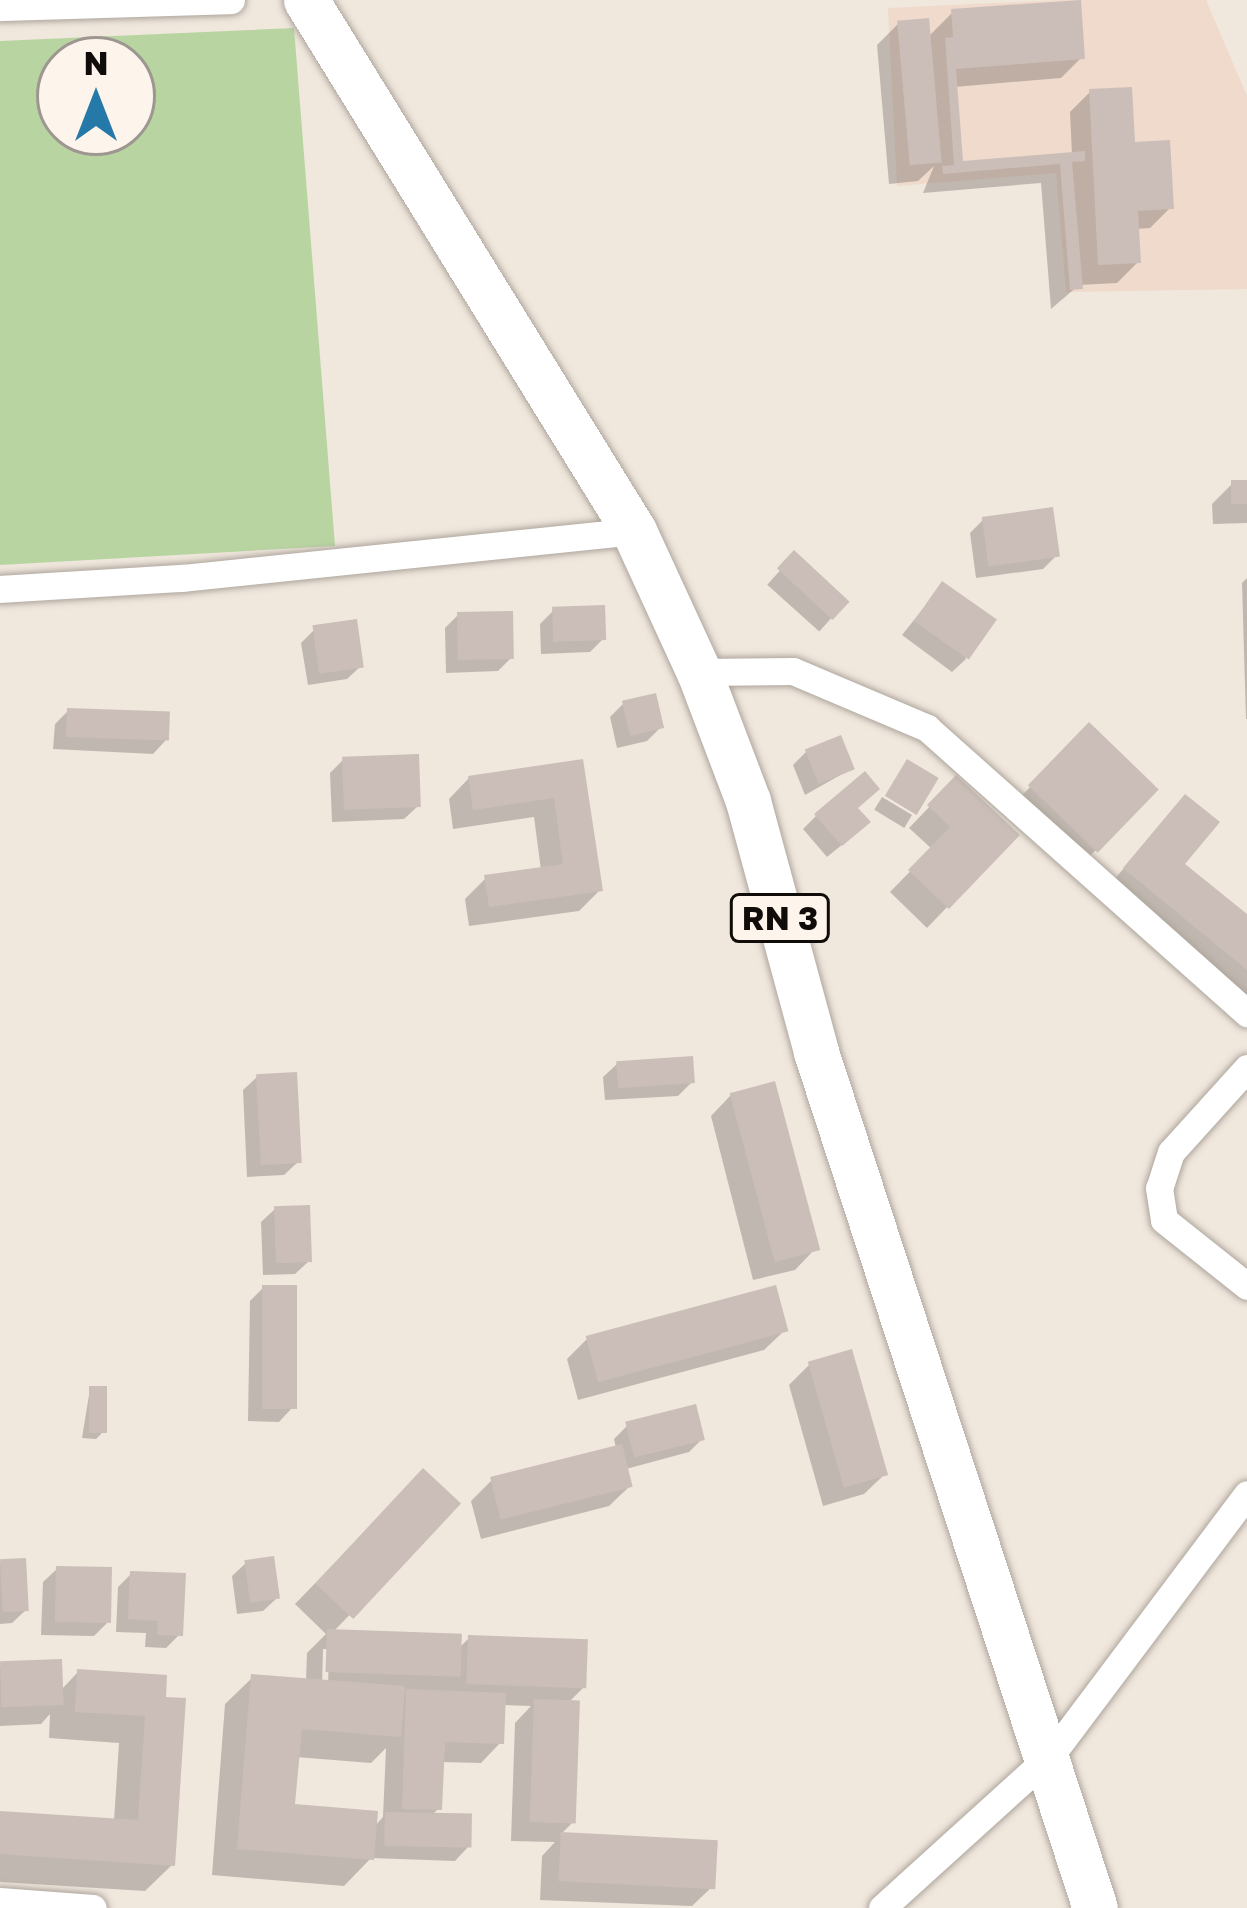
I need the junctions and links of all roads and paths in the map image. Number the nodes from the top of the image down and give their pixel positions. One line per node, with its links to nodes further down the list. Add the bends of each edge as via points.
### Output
1 (231, 0): 3 (street)
2 (306, 0): 4 (highway, RN 3)
3 (0, 7)
4 (634, 531): 5 (street); 6 (highway, RN 3)
5 (0, 589)
6 (699, 672): 7 (street, via 793,671 927,728); 11 (highway, RN 3, via 748,801 816,1052)
7 (1247, 1013)
8 (1247, 1068): 9 (street, via 1171,1152 1159,1188 1164,1220)
9 (1247, 1286)
10 (1247, 1494): 11 (street)
11 (1051, 1755): 14 (street); 15 (highway, RN 3)
12 (0, 1901): 13 (street)
13 (93, 1908)
14 (882, 1908)
15 (1095, 1908)

